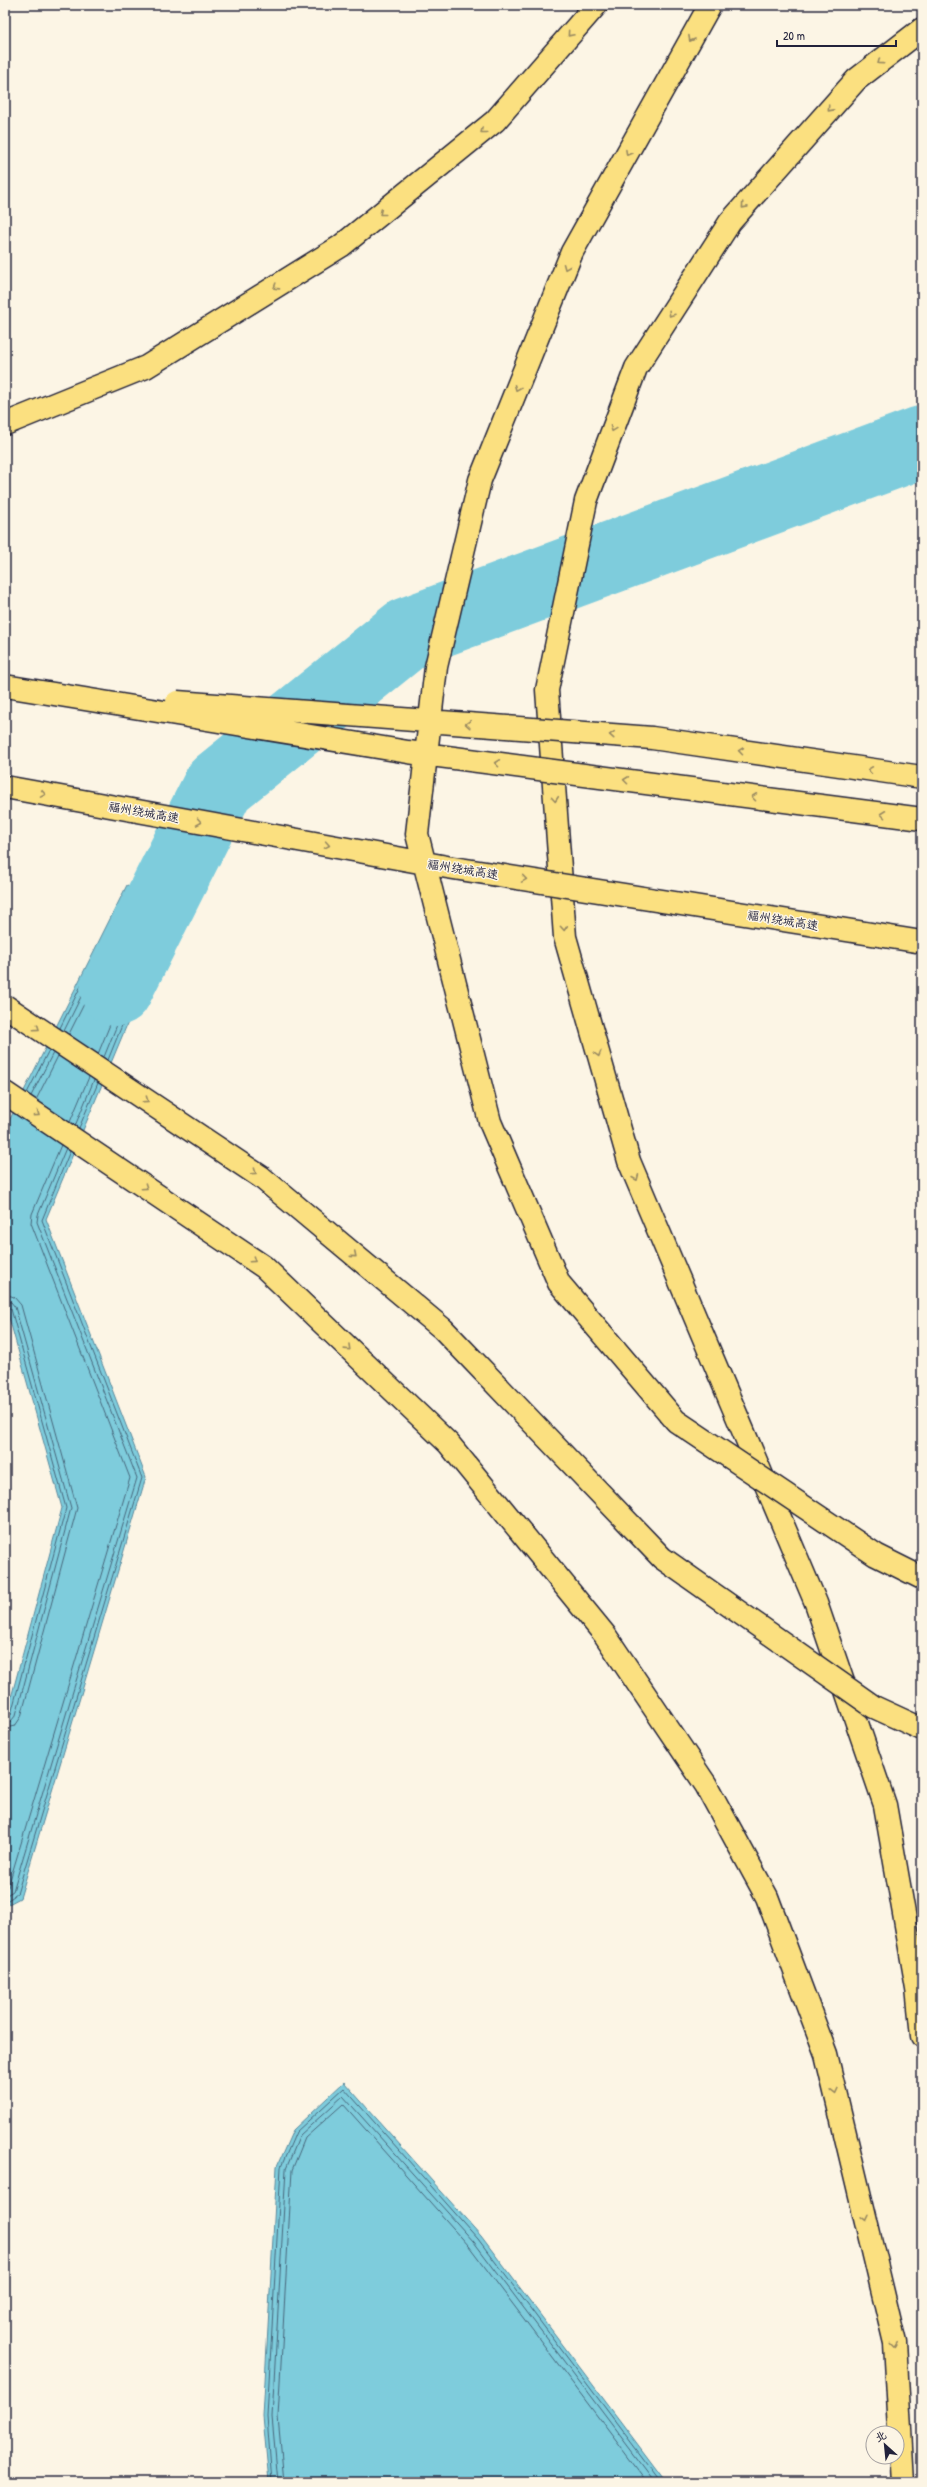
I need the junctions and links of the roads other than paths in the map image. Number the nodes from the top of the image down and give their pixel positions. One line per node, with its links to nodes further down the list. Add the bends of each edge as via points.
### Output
1 (596, 5): 4 (highway, one-way to 4, via 495,121 341,246 146,367)
2 (710, 5): 12 (highway, one-way to 12, bridge, via 572,252 480,480 436,667 417,834 490,1122 559,1283 676,1421 876,1555)
3 (922, 30): 14 (highway, one-way to 14, via 856,80 730,222 636,368 586,501 547,690 565,937 629,1161 816,1603 885,1805 917,1988)
4 (5, 424)
5 (12, 688): 6 (highway, one-way to 5, bridge, via 652,738); 8 (highway, one-way to 5, bridge, via 408,752)
6 (922, 777)
7 (5, 787): 9 (highway, 福州绕城高速, one-way to 9, bridge, via 447,867)
8 (922, 819)
9 (922, 942)
10 (5, 1006): 13 (highway, one-way to 13, bridge, via 261,1177 437,1324 662,1558 874,1706)
11 (5, 1093): 15 (highway, one-way to 15, via 264,1267 449,1444 605,1635 706,1785 768,1897 826,2054 895,2343)
12 (922, 1578)
13 (922, 1729)
14 (922, 2036)
15 (903, 2482)

